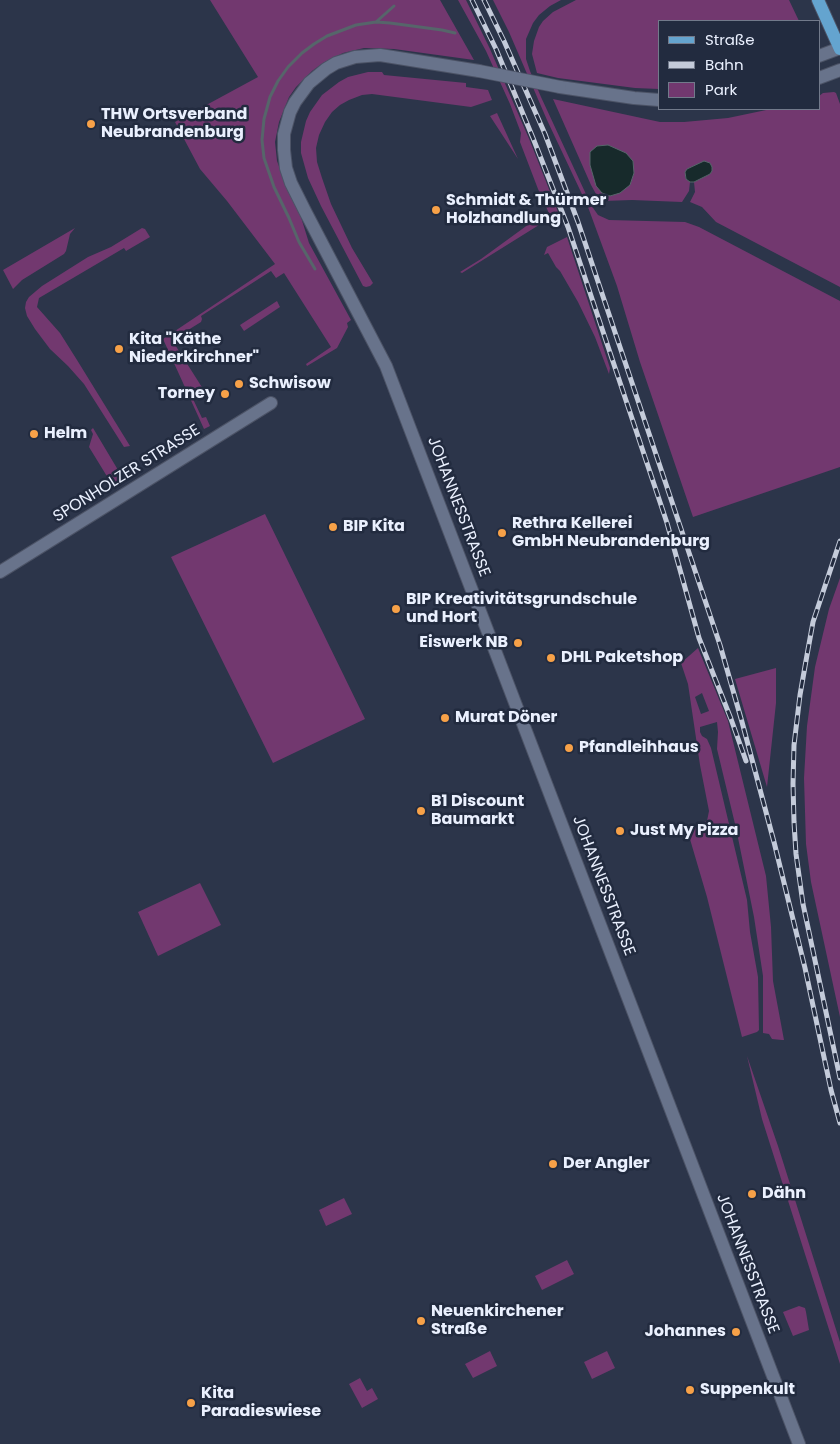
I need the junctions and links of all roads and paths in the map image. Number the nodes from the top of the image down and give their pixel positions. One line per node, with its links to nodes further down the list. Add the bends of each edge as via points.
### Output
1 (818, 0): 2 (main road)
2 (840, 49): 3 (main road)
3 (820, 56)
4 (840, 70): 5 (main road)
5 (820, 78)
6 (658, 100): 9 (main road, JOHANNESSTRASSE, bridge, via 393,56 355,57 317,76 302,92 290,112 284,150 286,168 304,211 386,366 415,438)
7 (271, 403): 8 (main road, SPONHOLZER STRASSE)
8 (0, 572)
9 (799, 1444)

